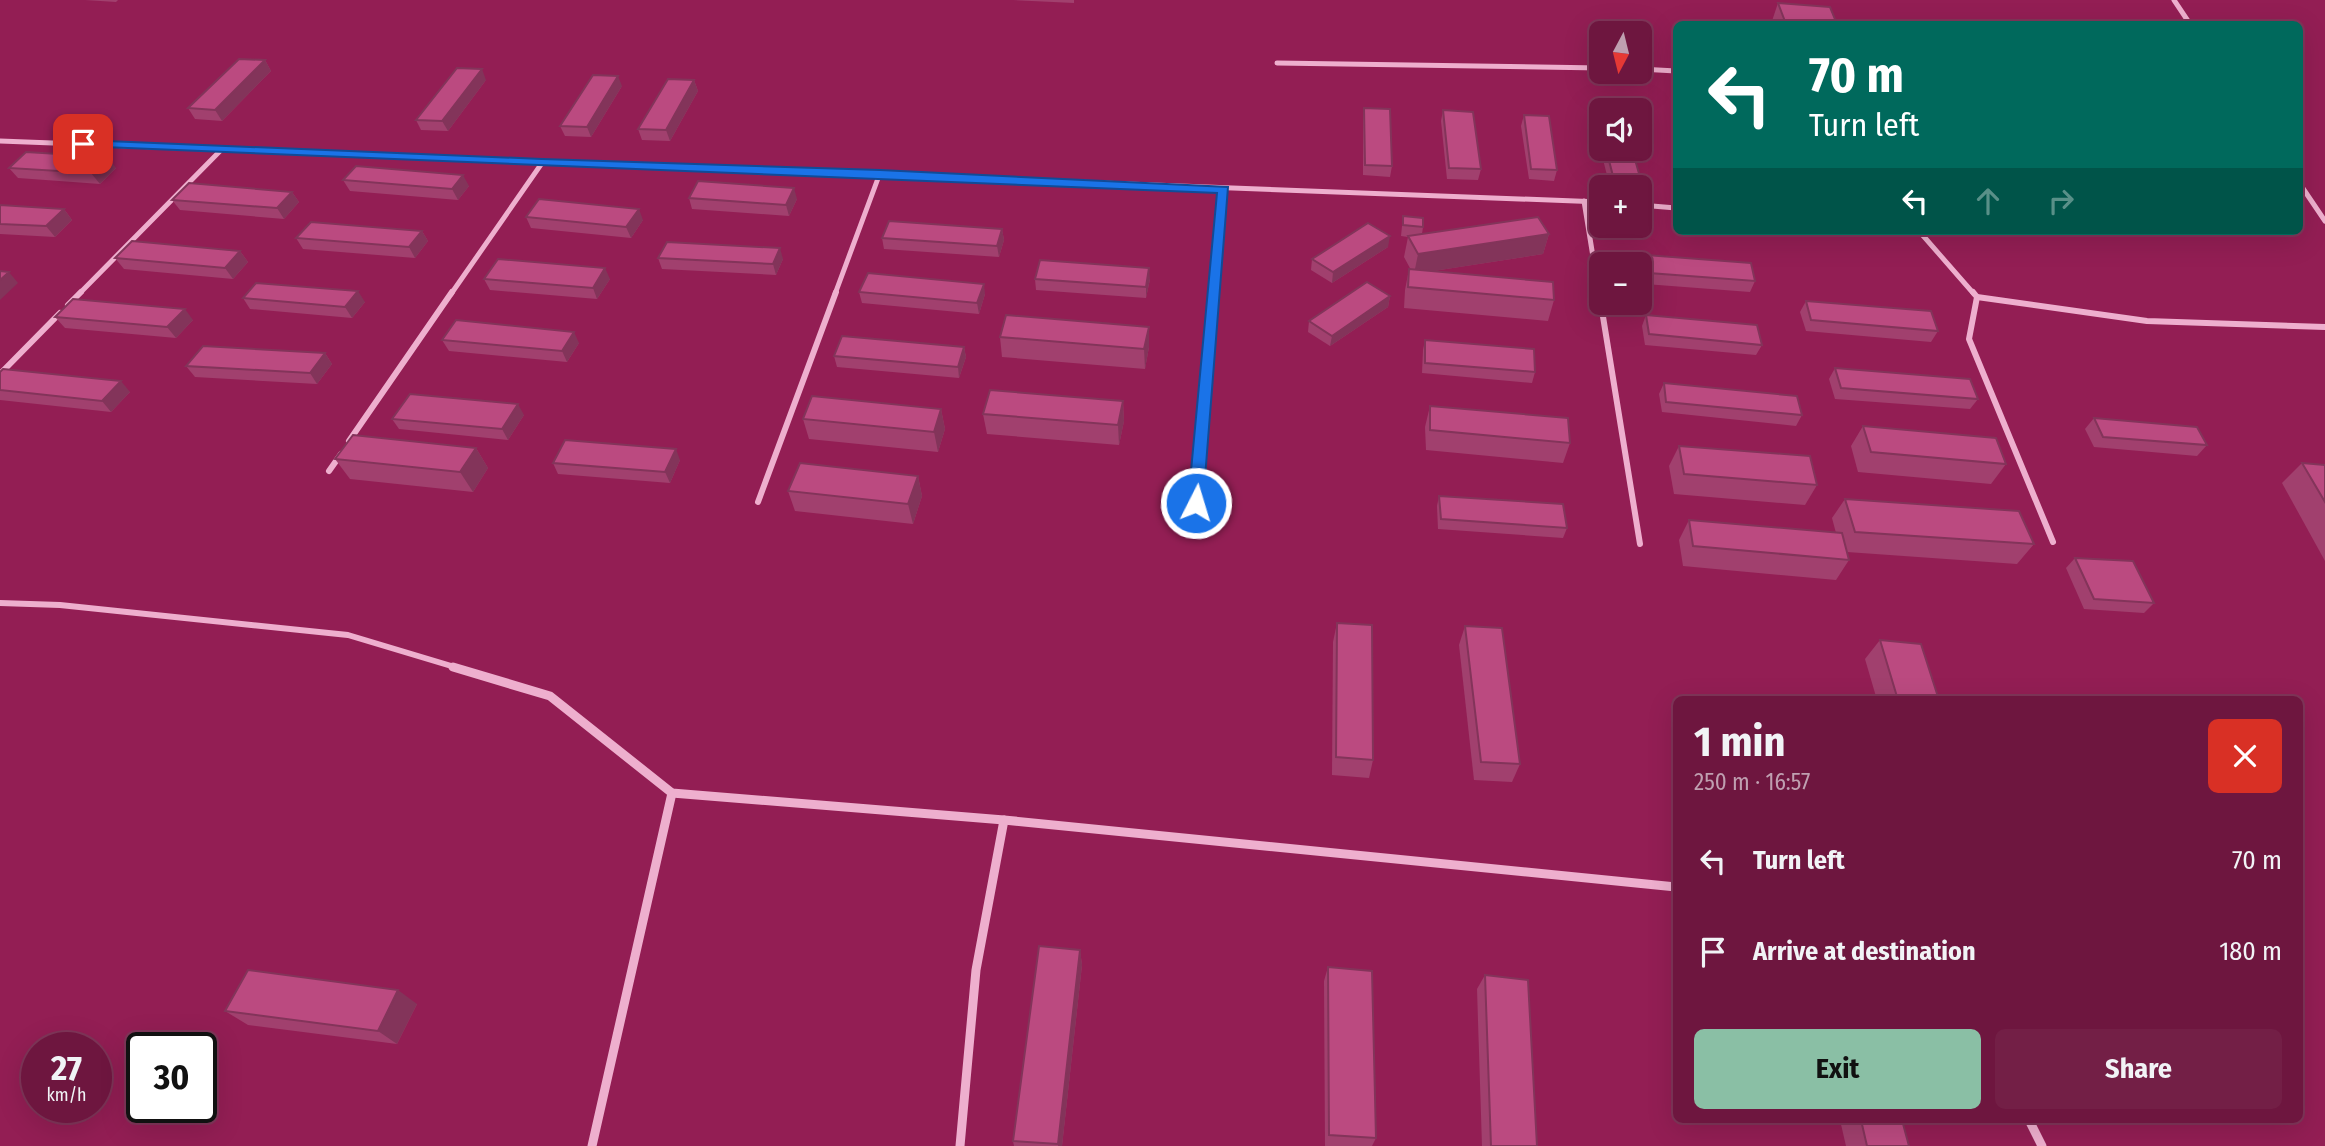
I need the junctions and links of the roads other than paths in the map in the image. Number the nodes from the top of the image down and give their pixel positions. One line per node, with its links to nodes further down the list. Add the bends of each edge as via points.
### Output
1 (2174, 0): 2 (street)
2 (2188, 21)
3 (1277, 63): 4 (street)
4 (1589, 68)
5 (1652, 70): 6 (street)
6 (1673, 71)
7 (0, 141): 8 (street)
8 (223, 148): 9 (street); 21 (street)
9 (542, 163): 10 (street); 22 (street)
10 (880, 173): 12 (street); 23 (street)
11 (2303, 188): 17 (street)
12 (1223, 189): 13 (street); 24 (street)
13 (1584, 201): 14 (street); 26 (street)
14 (1589, 201)
15 (1652, 206): 16 (street)
16 (1673, 208)
17 (2325, 221)
18 (1922, 235): 19 (street)
19 (1977, 298): 20 (street, via 2147,321); 25 (street, via 1969,339)
20 (2325, 327)
21 (0, 374)
22 (329, 471)
23 (758, 502)
24 (1196, 503)
25 (2053, 542)
26 (1640, 544)
27 (0, 603): 28 (street, via 60,605 348,635 550,696)
28 (672, 793): 29 (street); 32 (street)
29 (1004, 820): 30 (street); 33 (street, via 976,970)
30 (1673, 887)
31 (2030, 1123): 34 (street)
32 (592, 1146)
33 (960, 1146)
34 (2042, 1146)

